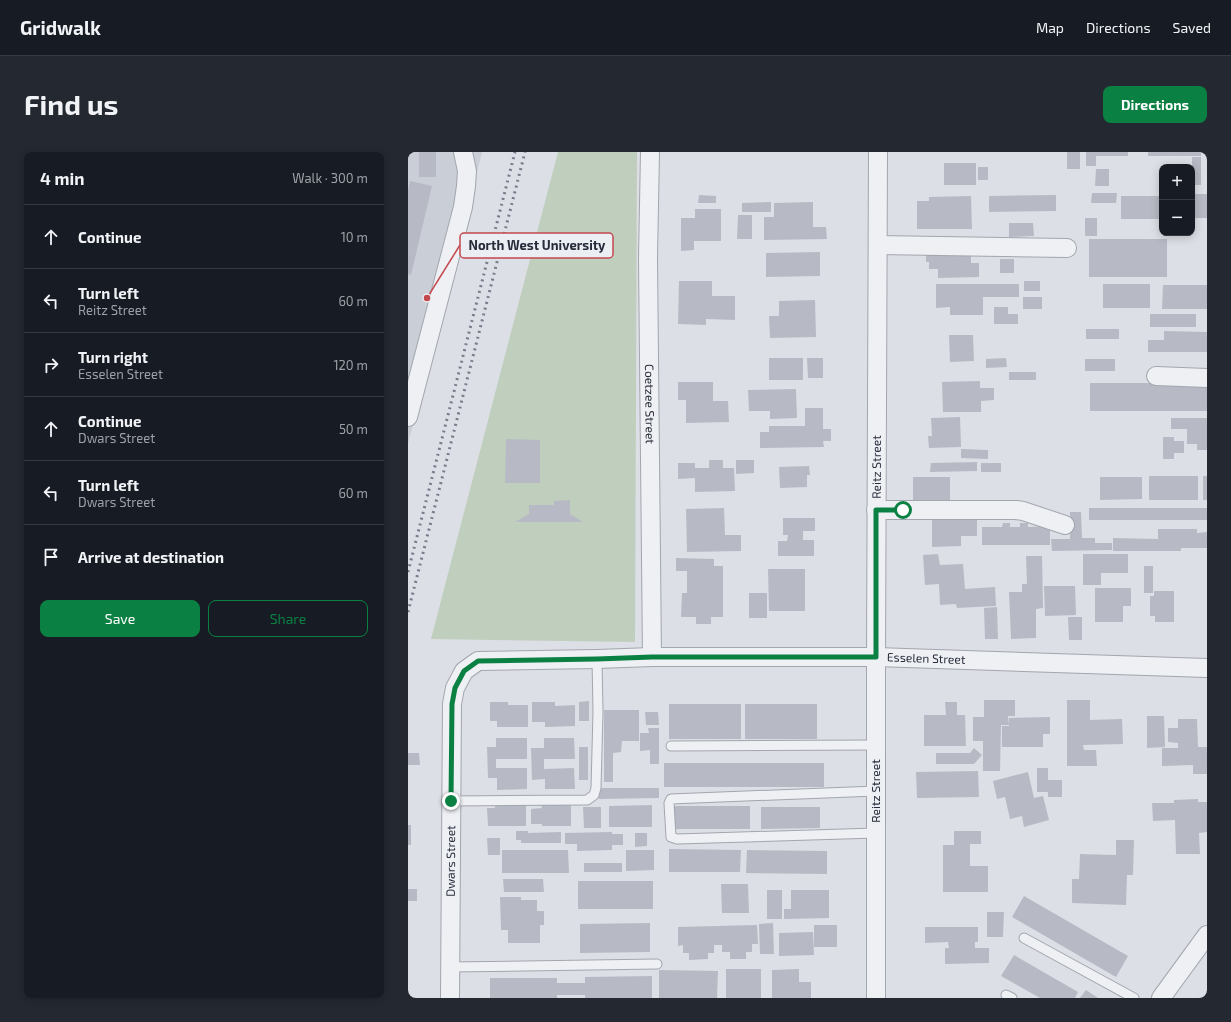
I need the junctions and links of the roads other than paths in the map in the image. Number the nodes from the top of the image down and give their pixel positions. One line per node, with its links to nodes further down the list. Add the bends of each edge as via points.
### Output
1 (463, 152): 8 (street, via 467,171 463,208)
2 (650, 152): 11 (street, Coetzee Street, via 648,258)
3 (878, 152): 4 (street, Reitz Street)
4 (878, 245): 5 (street); 9 (street, Reitz Street)
5 (1067, 248)
6 (1156, 376): 7 (street)
7 (1207, 378)
8 (408, 417)
9 (876, 510): 10 (street, via 1016,510); 12 (street, Reitz Street)
10 (1064, 526)
11 (652, 657): 12 (street, Esselen Street); 13 (street, Esselen Street)
12 (876, 657): 14 (street, Esselen Street); 15 (street, Reitz Street)
13 (597, 659): 18 (street, Dwars Street, via 478,661 464,671 455,688 452,704); 18 (lane, via 598,712 594,796 587,800)
14 (1207, 668)
15 (876, 745): 16 (lane); 17 (street, Reitz Street)
16 (671, 746)
17 (876, 791): 19 (street, Reitz Street); 19 (lane, via 671,799 669,803 671,836 677,839)
18 (451, 801): 23 (street, Dwars Street)
19 (876, 833): 26 (street, Reitz Street)
20 (1207, 935): 24 (street)
21 (1024, 938): 27 (lane)
22 (657, 964): 23 (lane)
23 (450, 967): 25 (street, Dwars Street)
24 (1163, 997)
25 (450, 998)
26 (876, 998)
27 (1134, 998)

